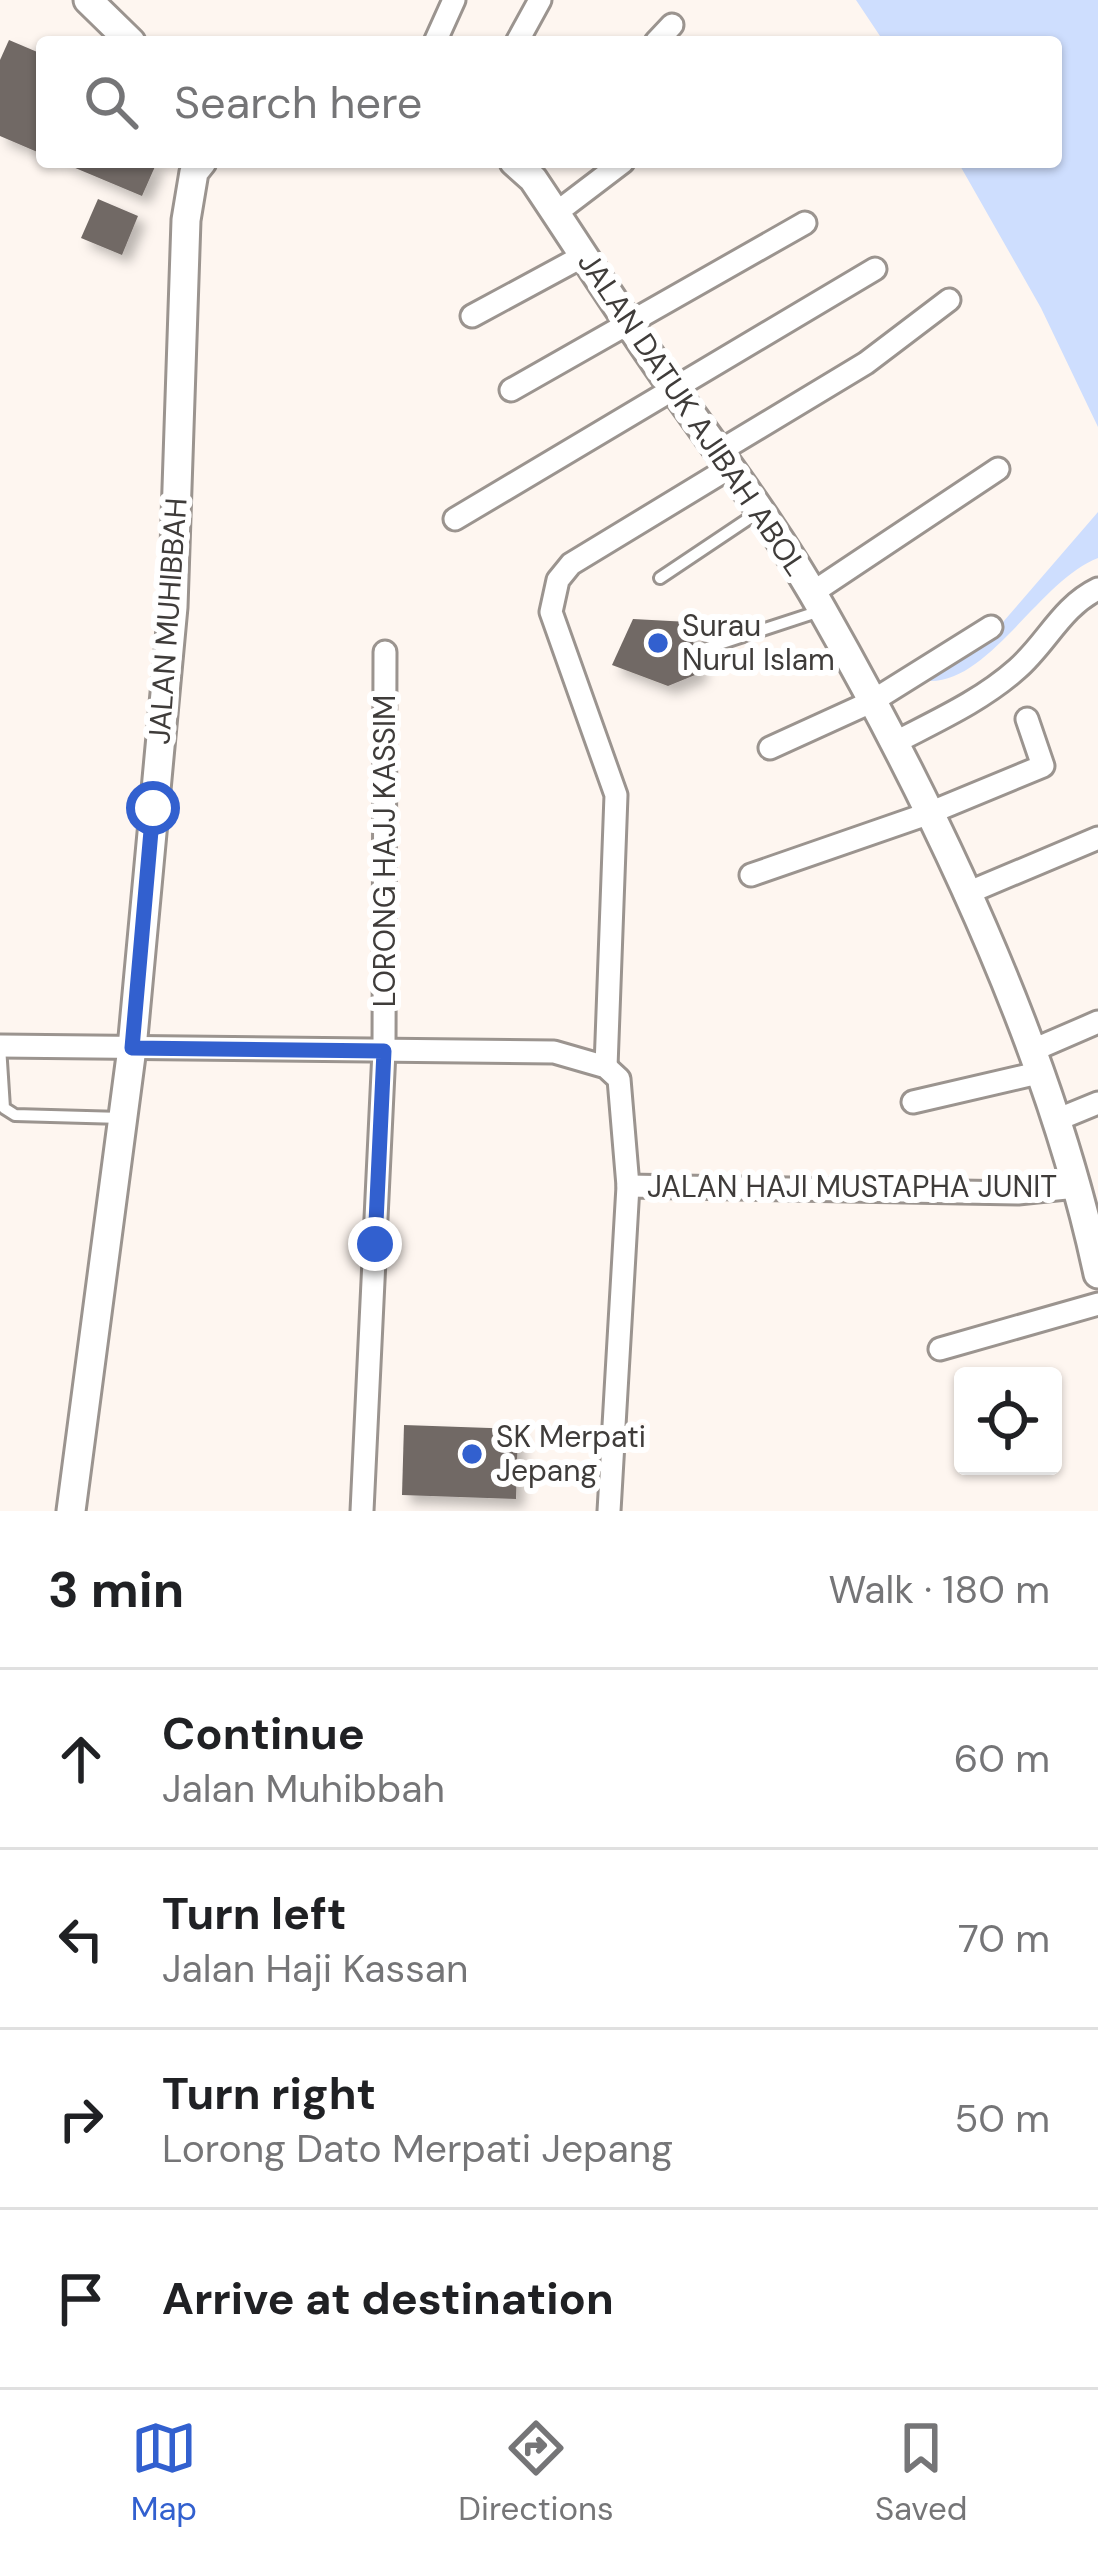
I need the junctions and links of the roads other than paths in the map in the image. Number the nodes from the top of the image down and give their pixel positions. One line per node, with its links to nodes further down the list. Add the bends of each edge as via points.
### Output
1 (454, 0): 5 (street)
2 (540, 0): 6 (street)
3 (96, 3): 4 (main road)
4 (126, 36)
5 (438, 36)
6 (520, 36)
7 (197, 168): 39 (main road, JALAN MUHIBBAH, via 186,220 176,565)
8 (532, 168): 10 (main road, JALAN DATUK AJIBAH ABOL)
9 (615, 168): 10 (street)
10 (556, 213): 12 (main road, JALAN DATUK AJIBAH ABOL)
11 (805, 223): 16 (street)
12 (585, 255): 15 (street); 16 (main road, JALAN DATUK AJIBAH ABOL)
13 (875, 269): 17 (street)
14 (949, 299): 19 (street)
15 (472, 316)
16 (631, 324): 17 (main road, JALAN DATUK AJIBAH ABOL); 18 (street)
17 (673, 388): 19 (main road, JALAN DATUK AJIBAH ABOL); 22 (street)
18 (511, 390)
19 (724, 459): 21 (main road, JALAN DATUK AJIBAH ABOL); 42 (street, via 571,564 551,612 616,795)
20 (998, 469): 25 (street)
21 (760, 512): 23 (lane); 25 (main road, JALAN DATUK AJIBAH ABOL)
22 (455, 519)
23 (660, 578)
24 (1098, 589): 31 (street, via 1053,625 1019,668 969,705)
25 (817, 602): 28 (lane); 29 (main road, JALAN DATUK AJIBAH ABOL)
26 (991, 627): 29 (street)
27 (385, 652): 40 (street, LORONG HAJJ KASSIM)
28 (698, 652)
29 (871, 702): 31 (main road, JALAN DATUK AJIBAH ABOL); 32 (street)
30 (1027, 719): 33 (street, via 1043,766)
31 (894, 743): 33 (main road, JALAN DATUK AJIBAH ABOL)
32 (770, 748)
33 (927, 814): 35 (street); 36 (main road, JALAN DATUK AJIBAH ABOL)
34 (1098, 838): 36 (street)
35 (751, 875)
36 (965, 894): 41 (main road, JALAN DATUK AJIBAH ABOL)
37 (1098, 1022): 41 (street)
38 (0, 1046): 39 (street); 45 (lane, via 4,1108)
39 (132, 1048): 40 (street); 45 (main road, JALAN MUHIBBAH)
40 (384, 1051): 42 (street, via 554,1052); 54 (street, LORONG HAJJ KASSIM)
41 (1034, 1062): 43 (street); 46 (main road, JALAN DATUK AJIBAH ABOL)
42 (606, 1067): 47 (street, via 619,1079)
43 (913, 1102)
44 (1098, 1103): 46 (street)
45 (123, 1118): 53 (main road, JALAN MUHIBBAH)
46 (1054, 1121): 48 (main road, JALAN DATUK AJIBAH ABOL)
47 (628, 1186): 48 (street, JALAN HAJI MUSTAPHA JUNIT, via 1018,1193); 55 (street)
48 (1076, 1187): 49 (main road, JALAN DATUK AJIBAH ABOL)
49 (1092, 1214): 50 (main road, JALAN DATUK AJIBAH ABOL)
50 (1098, 1274)
51 (1098, 1304): 52 (street)
52 (940, 1348)
53 (71, 1511)
54 (362, 1511)
55 (610, 1511)

